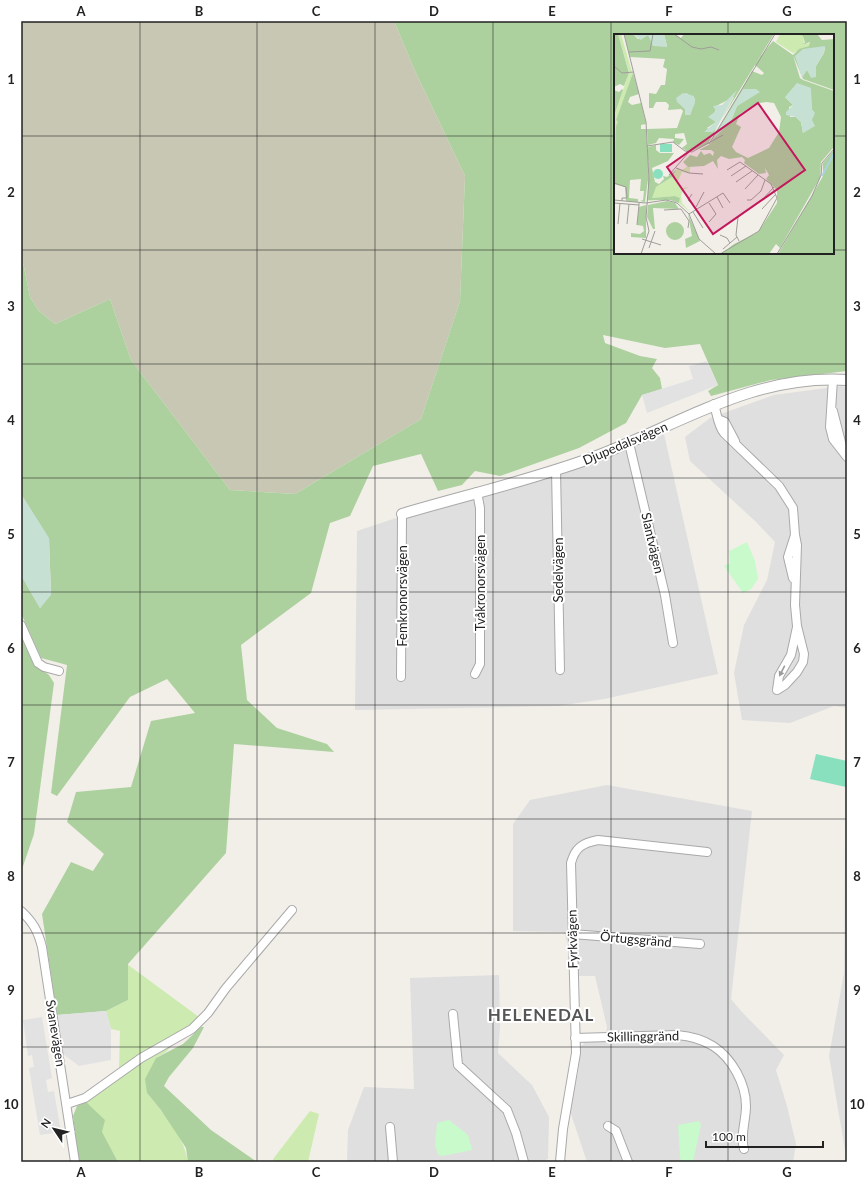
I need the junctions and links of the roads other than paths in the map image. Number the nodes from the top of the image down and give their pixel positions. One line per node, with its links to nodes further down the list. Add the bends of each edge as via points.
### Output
1 (833, 379): 2 (street, Djupedalsvägen); 3 (street, Djupedalsvägen, via 790,382); 5 (street, via 832,408)
2 (847, 380)
3 (714, 404): 4 (street, Djupedalsvägen); 10 (street, via 720,420 731,430 736,443 779,486 793,508 798,545)
4 (629, 443): 6 (street, Djupedalsvägen); 11 (street, Slantvägen)
5 (845, 454)
6 (556, 470): 7 (street, Djupedalsvägen); 14 (street, Sedelvägen)
7 (477, 492): 8 (street, Djupedalsvägen); 16 (street, Tvåkronorsvägen, via 480,508 480,664)
8 (402, 514): 17 (street, Femkronorsvägen)
9 (21, 625): 15 (street, via 38,663 44,668)
10 (797, 626): 12 (street); 13 (street, via 803,644)
11 (674, 643)
12 (791, 655): 13 (street, via 795,659); 13 (street, one-way to 13, via 779,676 777,690 797,672)
13 (804, 658)
14 (560, 670)
15 (59, 671)
16 (475, 674)
17 (401, 677)
18 (707, 852): 21 (street, Fyrkvägen, via 598,840 581,845 571,863)
19 (292, 910): 25 (street, via 192,1029 141,1058 85,1098)
20 (21, 911): 25 (street, Svanevägen, via 33,922 42,947)
21 (572, 934): 22 (street, Örtugsgränd); 24 (street, Fyrkvägen)
22 (700, 944)
23 (453, 1014): 31 (street, via 458,1065 507,1110)
24 (575, 1038): 28 (street, Skillinggränd, via 677,1035 690,1036 713,1046 729,1062 743,1088 746,1107 741,1140); 32 (street, Fyrkvägen, via 575,1061)
25 (67, 1104): 29 (street, Svanevägen)
26 (608, 1126): 33 (street, via 616,1131)
27 (390, 1127): 30 (street)
28 (744, 1149)
29 (75, 1162)
30 (393, 1162)
31 (524, 1162)
32 (560, 1162)
33 (628, 1162)

